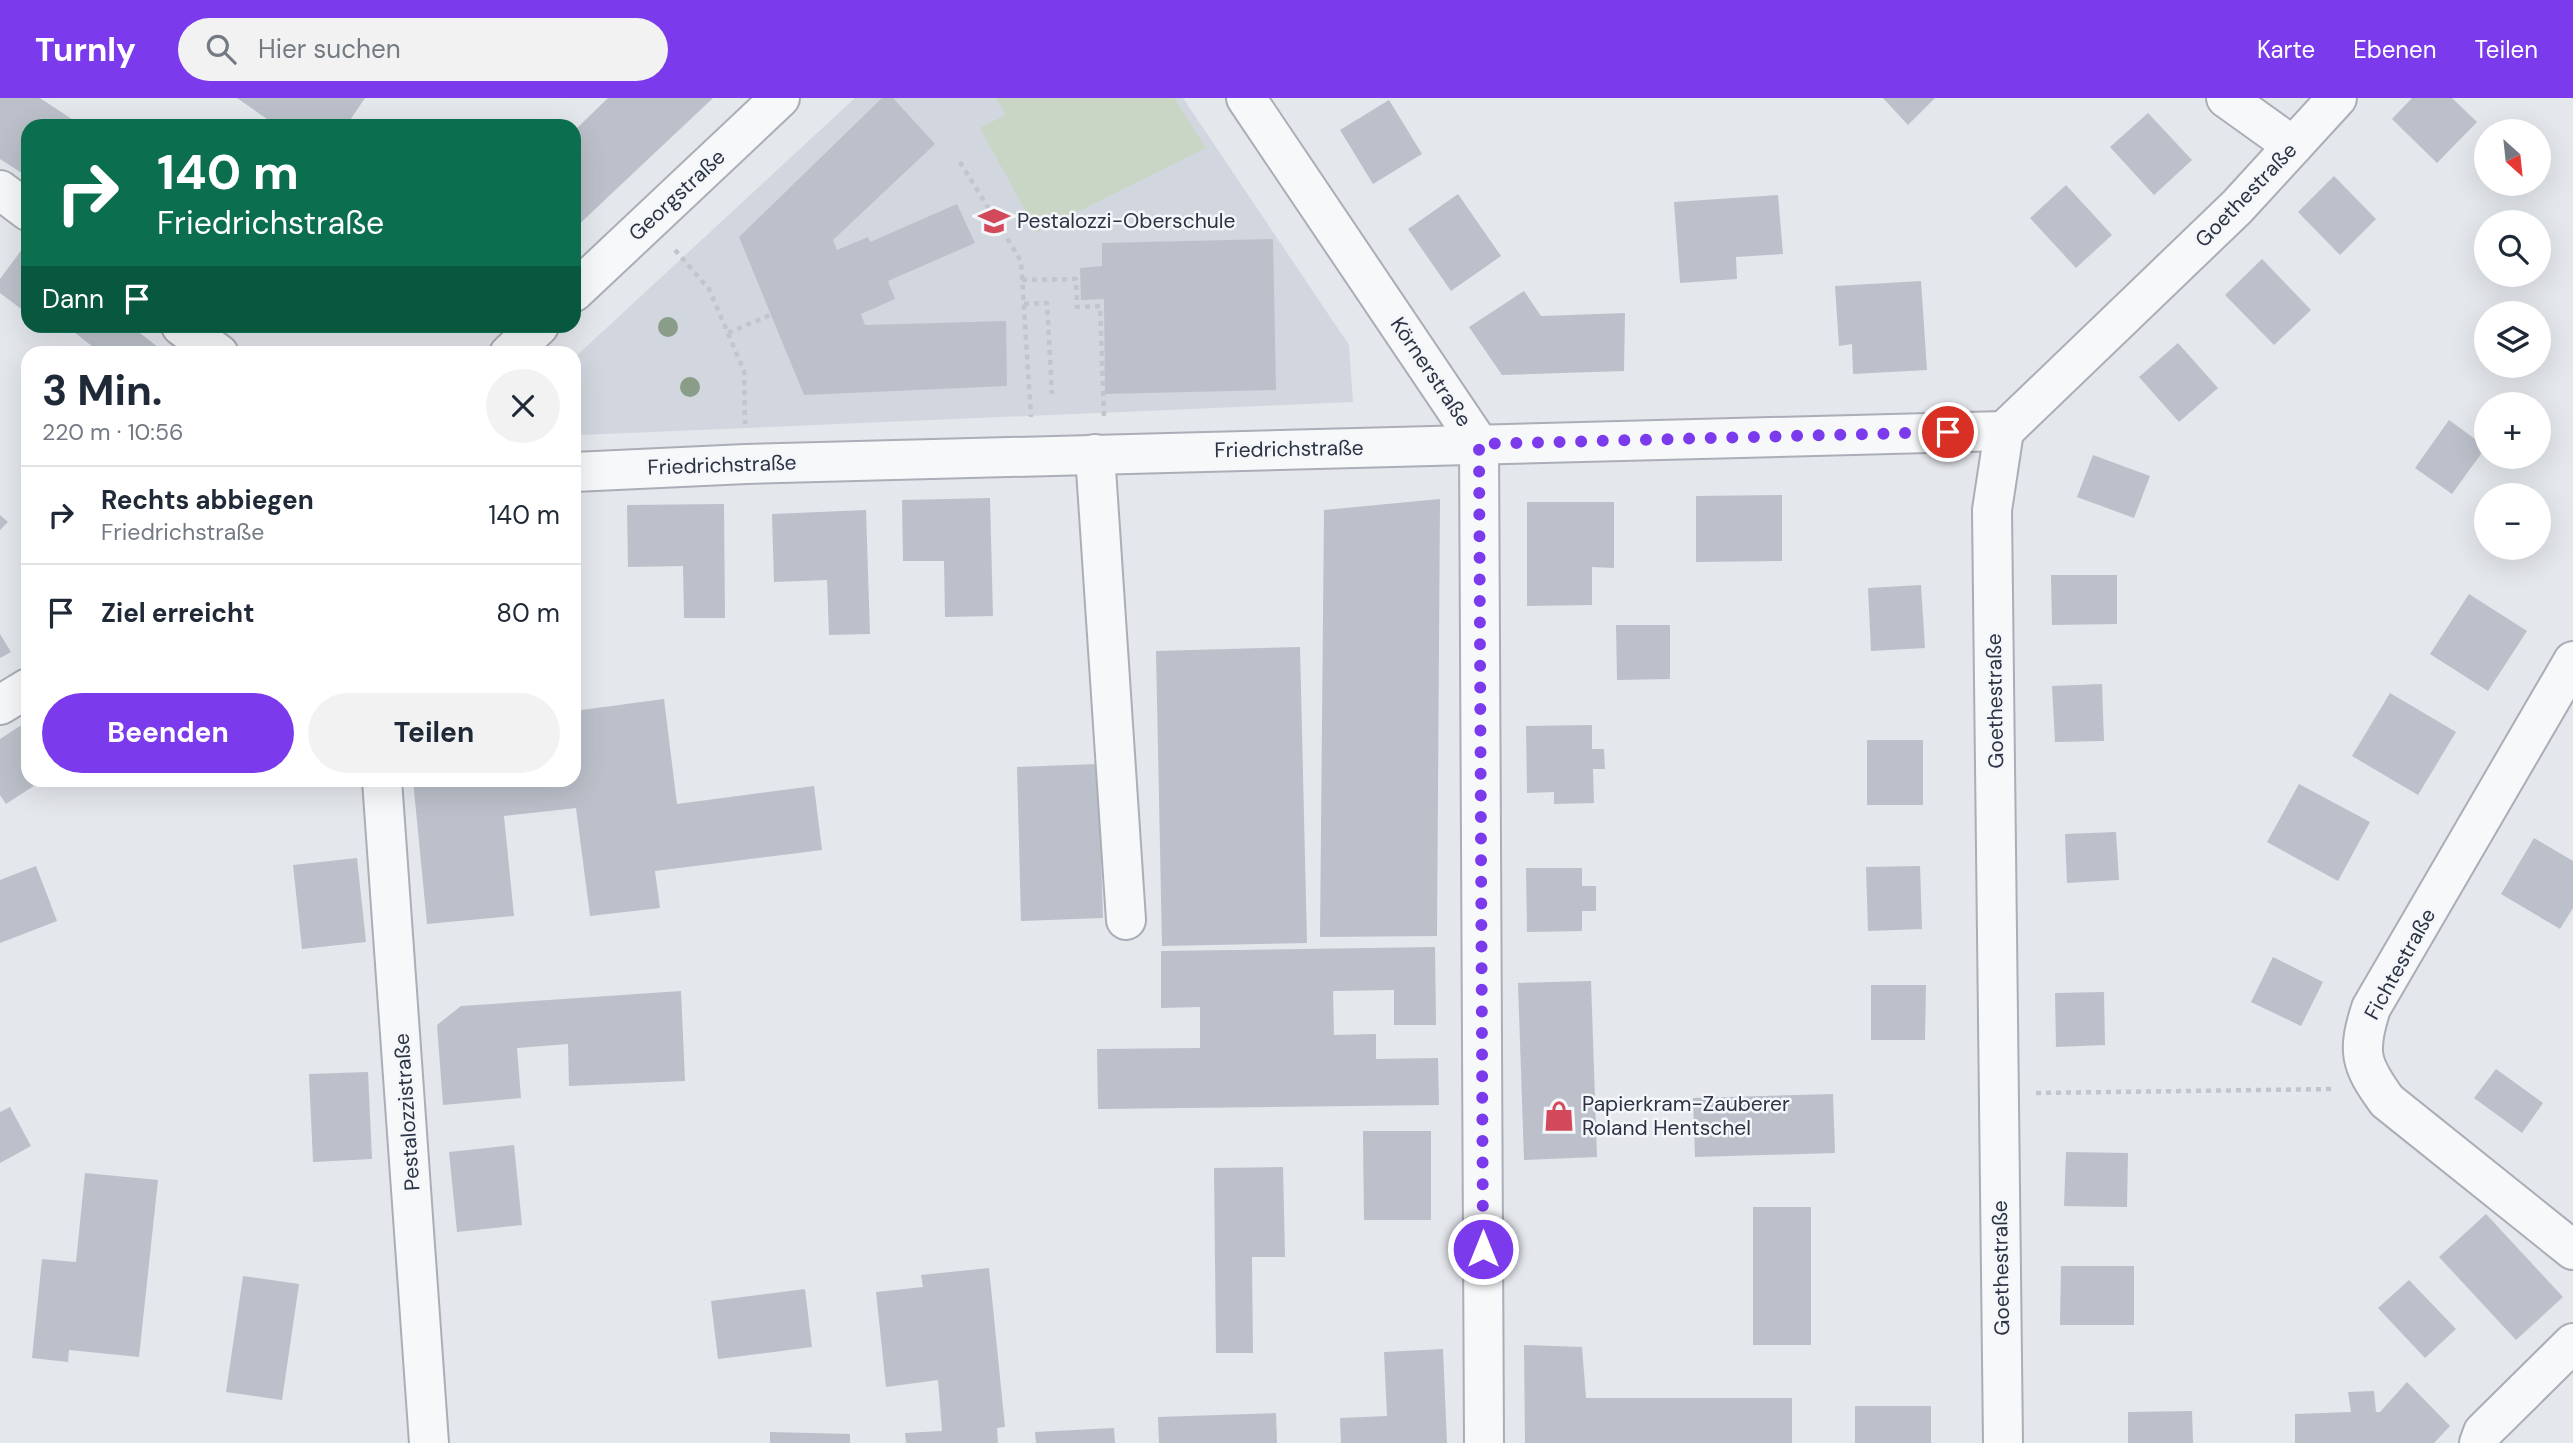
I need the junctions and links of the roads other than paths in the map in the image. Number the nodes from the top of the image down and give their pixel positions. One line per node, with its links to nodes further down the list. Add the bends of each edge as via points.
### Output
1 (780, 98): 8 (street, Georgstraße)
2 (1246, 98): 14 (street, Körnerstraße)
3 (2225, 98): 5 (street)
4 (2337, 98): 5 (street, Goethestraße)
5 (2293, 146): 13 (street, Goethestraße, via 2237,207)
6 (0, 190): 7 (street)
7 (21, 206)
8 (581, 285)
9 (190, 333): 11 (street)
10 (532, 333): 12 (street)
11 (208, 346)
12 (518, 346)
13 (2004, 431): 14 (street, Friedrichstraße); 26 (street, Goethestraße, via 1992,510)
14 (1479, 444): 15 (street, Friedrichstraße); 25 (street, Körnerstraße)
15 (1100, 454): 16 (street, Friedrichstraße); 21 (street)
16 (581, 472)
17 (2573, 661): 22 (street, Fichtestraße, via 2371,1008 2361,1052 2366,1073 2387,1101)
18 (21, 692): 19 (street)
19 (0, 705)
20 (382, 787): 24 (street, Pestalozzistraße)
21 (1126, 920)
22 (2573, 1250)
23 (2573, 1343): 27 (street, via 2483,1432)
24 (429, 1443)
25 (1484, 1443)
26 (2003, 1443)
27 (2479, 1443)

